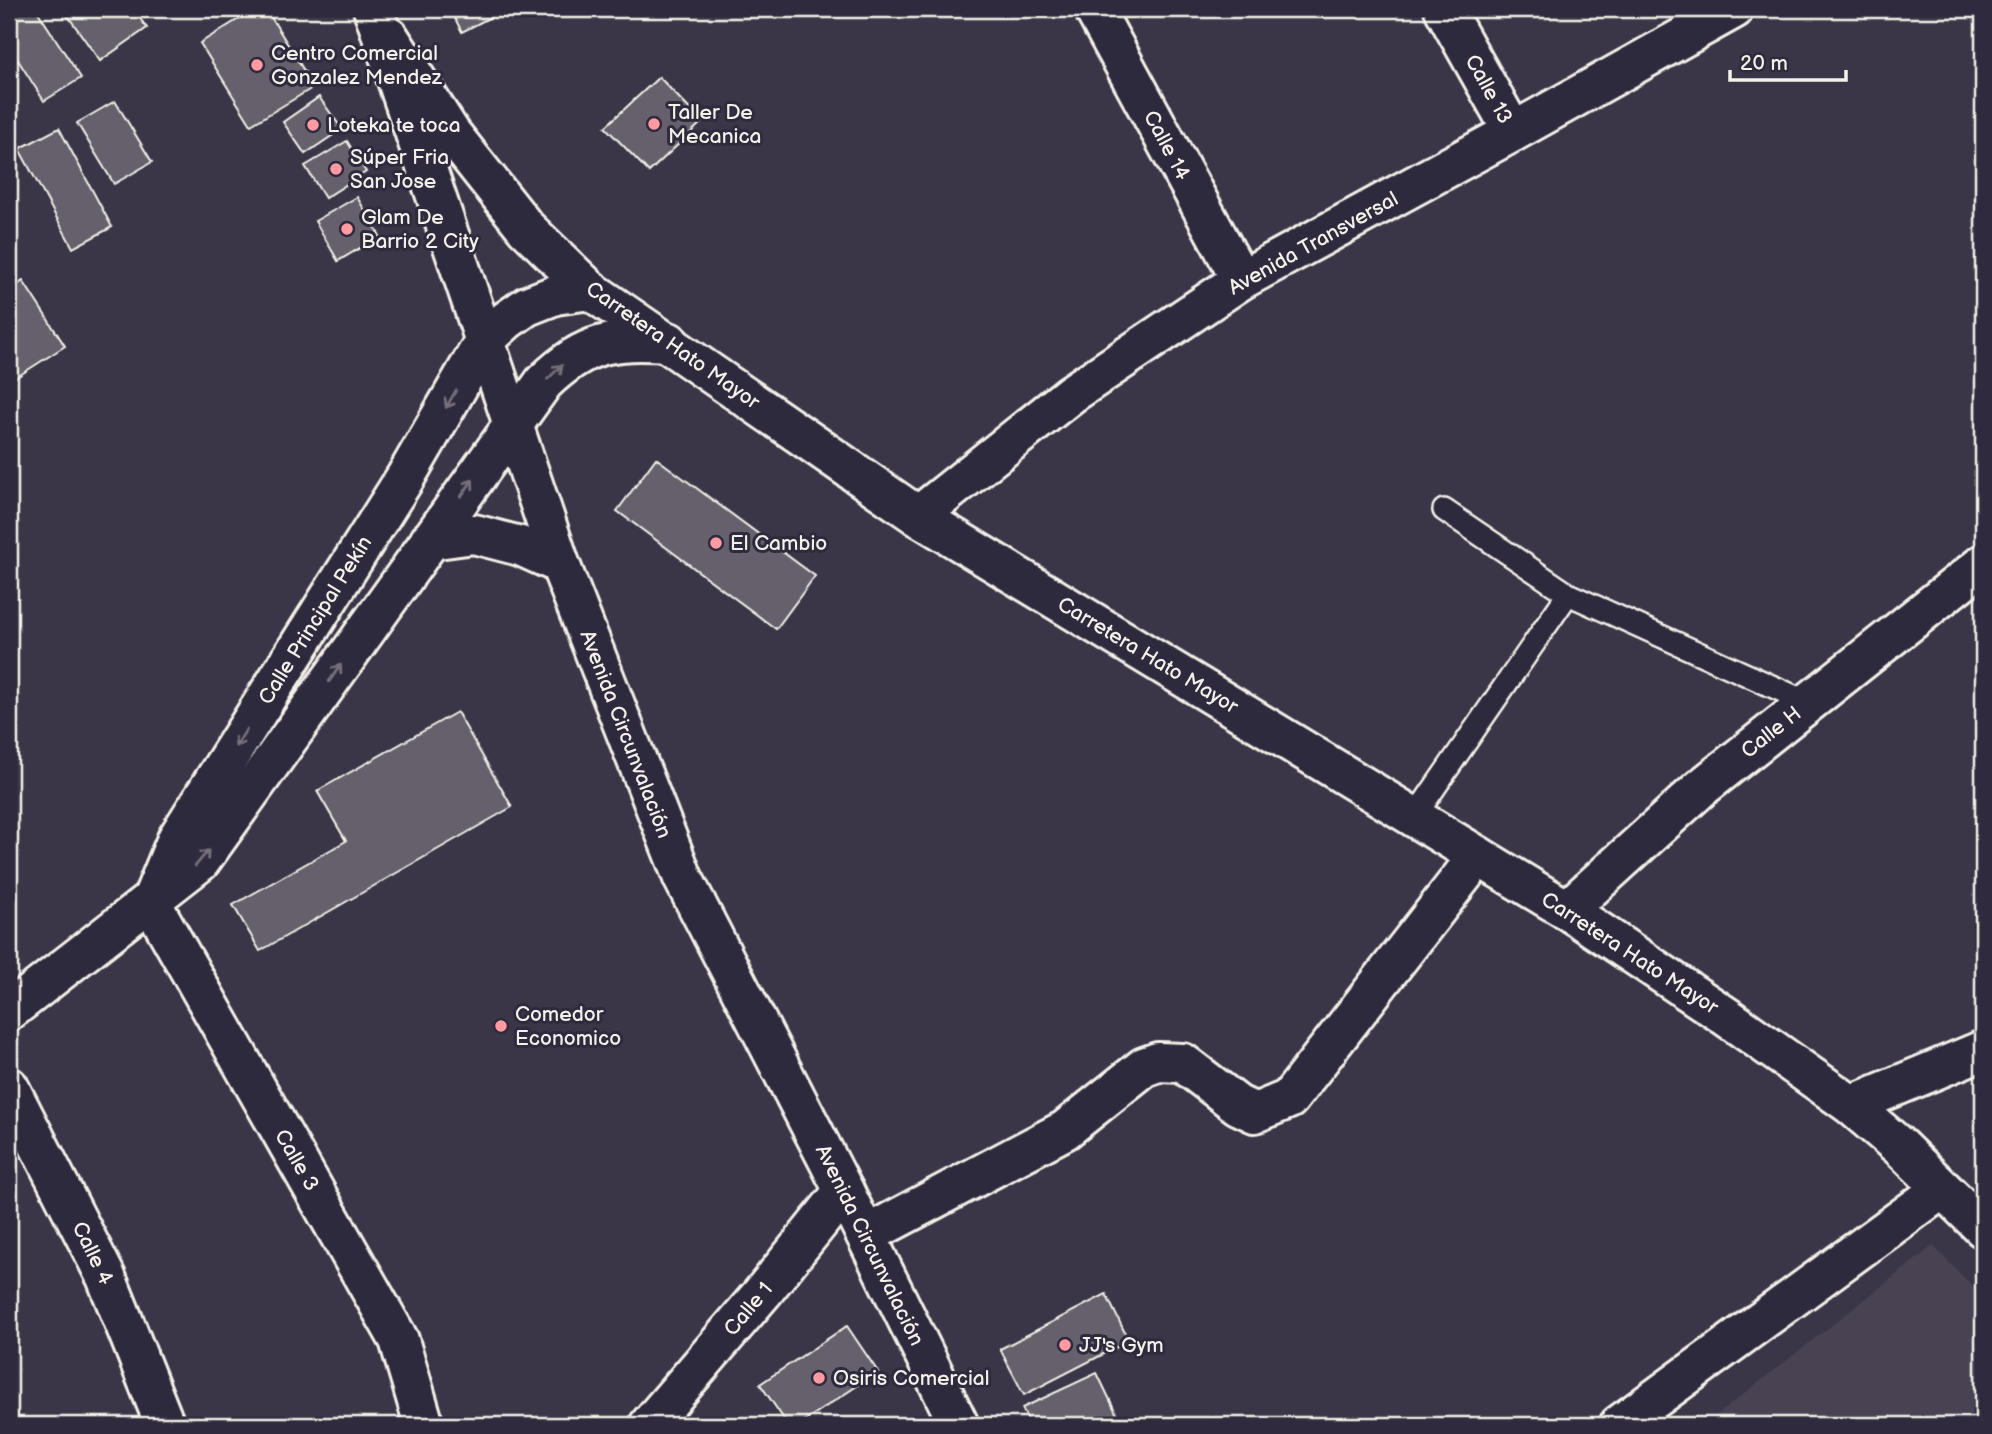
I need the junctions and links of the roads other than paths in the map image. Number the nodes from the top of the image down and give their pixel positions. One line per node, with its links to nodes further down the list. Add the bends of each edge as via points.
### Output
1 (1094, 9): 6 (street, Calle 14)
2 (1444, 9): 5 (street, Calle 13)
3 (1734, 9): 5 (street, Avenida Transversal)
4 (374, 12): 7 (street, Carretera Hato Mayor, via 450,132 526,228); 8 (street, Avenida Circunvalación)
5 (1513, 132): 6 (street, Avenida Transversal)
6 (1241, 281): 12 (street, Avenida Transversal, via 1071,394)
7 (590, 290): 8 (street, Calle Principal Pekín, via 555,295 527,306); 9 (street, Carretera Hato Mayor)
8 (485, 340): 10 (street, Avenida Circunvalación); 20 (street, Calle Principal Pekín, one-way to 20, via 405,478 177,839)
9 (668, 342): 10 (street, Calle Principal Pekín, one-way to 9, via 544,382 584,350 610,342); 12 (street, Carretera Hato Mayor)
10 (512, 425): 13 (street, Calle Principal Pekín, one-way to 10); 14 (street, Avenida Circunvalación)
11 (1444, 510): 16 (lane)
12 (918, 516): 18 (street, Carretera Hato Mayor)
13 (430, 540): 14 (street, via 474,534 520,546); 20 (street, Calle Principal Pekín, one-way to 13, via 200,862)
14 (559, 564): 27 (street, Avenida Circunvalación, via 683,878)
15 (1983, 564): 17 (street, Calle H)
16 (1568, 594): 17 (lane); 18 (lane)
17 (1809, 703): 21 (street, Calle H, via 1700,789)
18 (1415, 816): 19 (street, Carretera Hato Mayor)
19 (1478, 856): 21 (street, Carretera Hato Mayor); 29 (street, via 1289,1098 1255,1113 1183,1063 1158,1062 1144,1067 1065,1130)
20 (150, 902): 22 (street, Calle Principal Pekín); 31 (street, Calle 3, via 399,1340)
21 (1567, 910): 25 (street, Carretera Hato Mayor)
22 (9, 1011)
23 (1983, 1050): 25 (street)
24 (9, 1087): 30 (street, Calle 4, via 106,1277)
25 (1851, 1105): 26 (street, Carretera Hato Mayor)
26 (1942, 1189): 28 (street, Carretera Hato Mayor); 34 (street)
27 (845, 1191): 29 (street, Avenida Circunvalación); 32 (street, Calle 1)
28 (1983, 1228)
29 (866, 1235): 33 (street, Avenida Circunvalación)
30 (165, 1425)
31 (424, 1425)
32 (649, 1425)
33 (959, 1425)
34 (1619, 1425)

